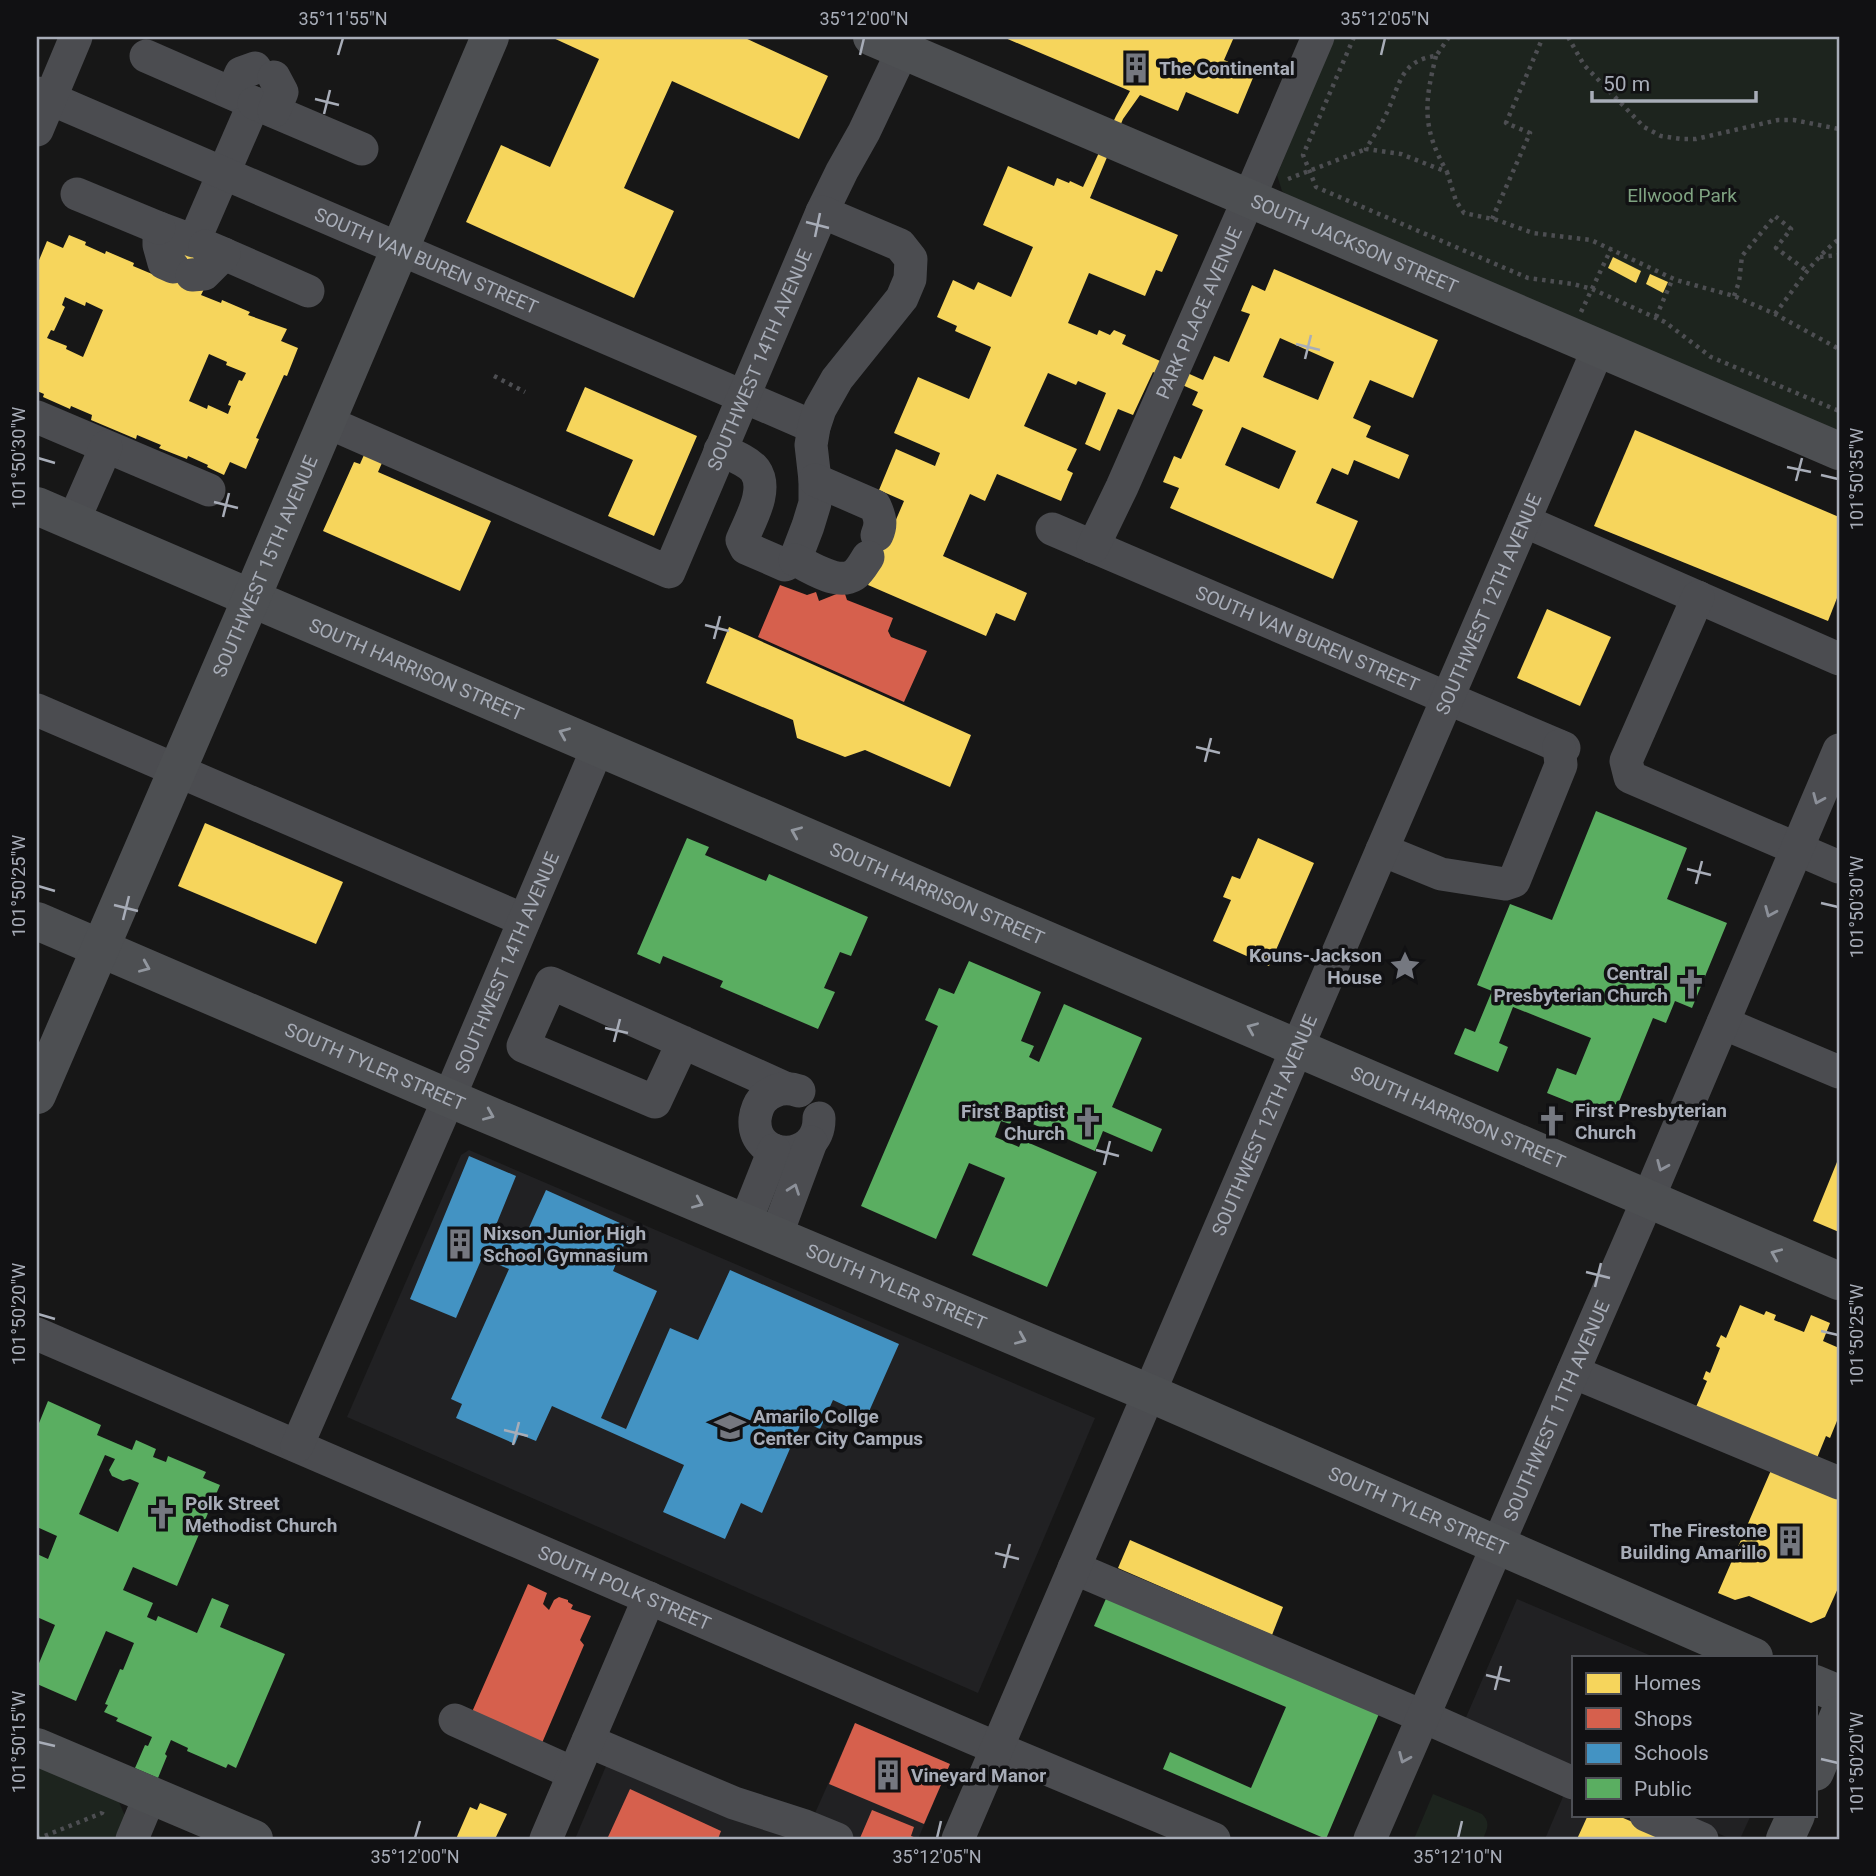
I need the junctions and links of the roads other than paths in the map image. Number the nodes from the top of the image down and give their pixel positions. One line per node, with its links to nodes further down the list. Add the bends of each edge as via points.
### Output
1 (76, 37): 6 (street)
2 (490, 37): 16 (main road, SOUTHWEST 15TH AVENUE)
3 (1318, 37): 12 (street, PARK PLACE AVENUE)
4 (895, 41): 12 (main road, SOUTH JACKSON STREET); 13 (street, SOUTHWEST 14TH AVENUE, via 864,132)
5 (146, 56): 7 (street)
6 (43, 96): 8 (street); 10 (street, SOUTH VAN BUREN STREET)
7 (253, 102): 7 (street, via 241,73 265,72 282,92); 9 (street); 10 (street)
8 (37, 130)
9 (362, 149)
10 (223, 173): 15 (street); 16 (street, SOUTH VAN BUREN STREET)
11 (77, 194): 14 (street)
12 (1249, 198): 19 (main road, SOUTH JACKSON STREET); 33 (street, PARK PLACE AVENUE)
13 (822, 212): 20 (street, SOUTHWEST 14TH AVENUE); 23 (street, via 900,245 911,259 910,279 902,298 837,379)
14 (159, 228): 15 (street); 17 (street, via 164,262 183,271 204,274)
15 (194, 241): 17 (street)
16 (400, 249): 20 (street, SOUTH VAN BUREN STREET); 22 (main road, SOUTHWEST 15TH AVENUE)
17 (224, 254): 18 (street)
18 (309, 291)
19 (1599, 347): 26 (main road, SOUTH JACKSON STREET); 30 (street, SOUTHWEST 12TH AVENUE)
20 (743, 396): 23 (street, SOUTH VAN BUREN STREET); 25 (street, SOUTHWEST 14TH AVENUE)
21 (37, 417): 24 (street)
22 (327, 422): 25 (street, SOUTHWEST 14TH AVENUE, via 669,572); 36 (main road, SOUTHWEST 15TH AVENUE)
23 (814, 427): 27 (street)
24 (106, 447): 28 (street); 31 (street)
25 (720, 450): 34 (street, via 754,468 761,483 742,540 746,548 785,565)
26 (1839, 451)
27 (815, 480): 34 (street, via 815,503); 34 (street, via 875,506 880,528 856,574 845,579)
28 (209, 490)
29 (37, 506): 31 (main road, SOUTH HARRISON STREET)
30 (1524, 521): 35 (street); 38 (street, SOUTHWEST 12TH AVENUE)
31 (73, 522): 36 (main road, SOUTH HARRISON STREET)
32 (1052, 529): 33 (street, SOUTH VAN BUREN STREET)
33 (1093, 547): 38 (street, SOUTH VAN BUREN STREET)
34 (795, 560)
35 (1698, 597): 37 (street); 43 (street, via 1626,761 1630,777)
36 (251, 599): 40 (main road, SOUTH HARRISON STREET, one-way to 36); 42 (main road, SOUTHWEST 15TH AVENUE)
37 (1839, 659)
38 (1447, 698): 44 (street, SOUTHWEST 12TH AVENUE); 44 (street, SOUTH VAN BUREN STREET, via 1561,747 1561,765 1514,881 1504,884 1441,874)
39 (37, 710): 42 (street)
40 (598, 747): 47 (street, SOUTHWEST 14TH AVENUE); 53 (main road, SOUTH HARRISON STREET, one-way to 40)
41 (1839, 750): 43 (street, SOUTHWEST 11TH AVENUE, one-way to 43)
42 (177, 771): 47 (street); 48 (main road, SOUTHWEST 15TH AVENUE)
43 (1797, 849): 45 (street); 51 (street, SOUTHWEST 11TH AVENUE, one-way to 51)
44 (1382, 850): 53 (street, SOUTHWEST 12TH AVENUE)
45 (1839, 867)
46 (37, 920): 48 (main road, SOUTH TYLER STREET)
47 (524, 920): 49 (street, SOUTHWEST 14TH AVENUE)
48 (99, 947): 55 (main road, SOUTHWEST 15TH AVENUE); 56 (main road, SOUTH TYLER STREET, one-way to 56)
49 (498, 982): 50 (street); 56 (street, SOUTHWEST 14TH AVENUE)
50 (543, 999): 52 (street, via 551,983); 52 (street, via 523,1046 655,1102)
51 (1723, 1023): 54 (street); 59 (street, SOUTHWEST 11TH AVENUE, one-way to 59)
52 (683, 1042): 57 (street)
53 (1298, 1048): 59 (main road, SOUTH HARRISON STREET); 64 (street, SOUTHWEST 12TH AVENUE)
54 (1839, 1072)
55 (40, 1077)
56 (449, 1098): 60 (main road, SOUTH TYLER STREET, one-way to 60); 65 (street, SOUTHWEST 14TH AVENUE)
57 (805, 1111): 58 (street, via 802,1149 792,1153); 58 (street, via 775,1090 759,1104 757,1134); 60 (street, one-way to 57)
58 (774, 1150): 60 (street)
59 (1648, 1199): 61 (main road, SOUTH HARRISON STREET, one-way to 59); 63 (street, SOUTHWEST 11TH AVENUE)
60 (760, 1229): 64 (main road, SOUTH TYLER STREET, one-way to 64)
61 (1839, 1281)
62 (37, 1334): 65 (street, SOUTH POLK STREET)
63 (1573, 1372): 66 (street); 67 (street, SOUTHWEST 11TH AVENUE)
64 (1149, 1393): 67 (main road, SOUTH TYLER STREET); 68 (street, SOUTHWEST 12TH AVENUE)
65 (297, 1446): 69 (street, SOUTH POLK STREET)
66 (1839, 1483)
67 (1497, 1546): 70 (main road, SOUTH TYLER STREET); 74 (street, SOUTHWEST 11TH AVENUE)
68 (1074, 1568): 74 (street); 78 (street, SOUTHWEST 12TH AVENUE)
69 (649, 1598): 76 (street); 78 (street, SOUTH POLK STREET)
70 (1752, 1656)
71 (1816, 1684): 72 (main road)
72 (1839, 1694)
73 (1839, 1715): 79 (main road)
74 (1422, 1716): 81 (street); 91 (street, SOUTHWEST 11TH AVENUE, one-way to 91)
75 (455, 1720): 80 (street)
76 (588, 1741): 80 (street); 88 (street, via 734,1803)
77 (37, 1747): 82 (main road)
78 (998, 1748): 89 (street, SOUTHWEST 12TH AVENUE); 90 (street, SOUTH POLK STREET)
79 (1816, 1770)
80 (573, 1773): 87 (street)
81 (1572, 1783)
82 (150, 1796): 85 (street); 86 (main road)
83 (1648, 1816): 92 (street)
84 (1796, 1816): 93 (main road)
85 (132, 1839)
86 (254, 1839)
87 (546, 1839)
88 (837, 1839)
89 (958, 1839)
90 (1214, 1839)
91 (1370, 1839)
92 (1702, 1839)
93 (1785, 1839)

